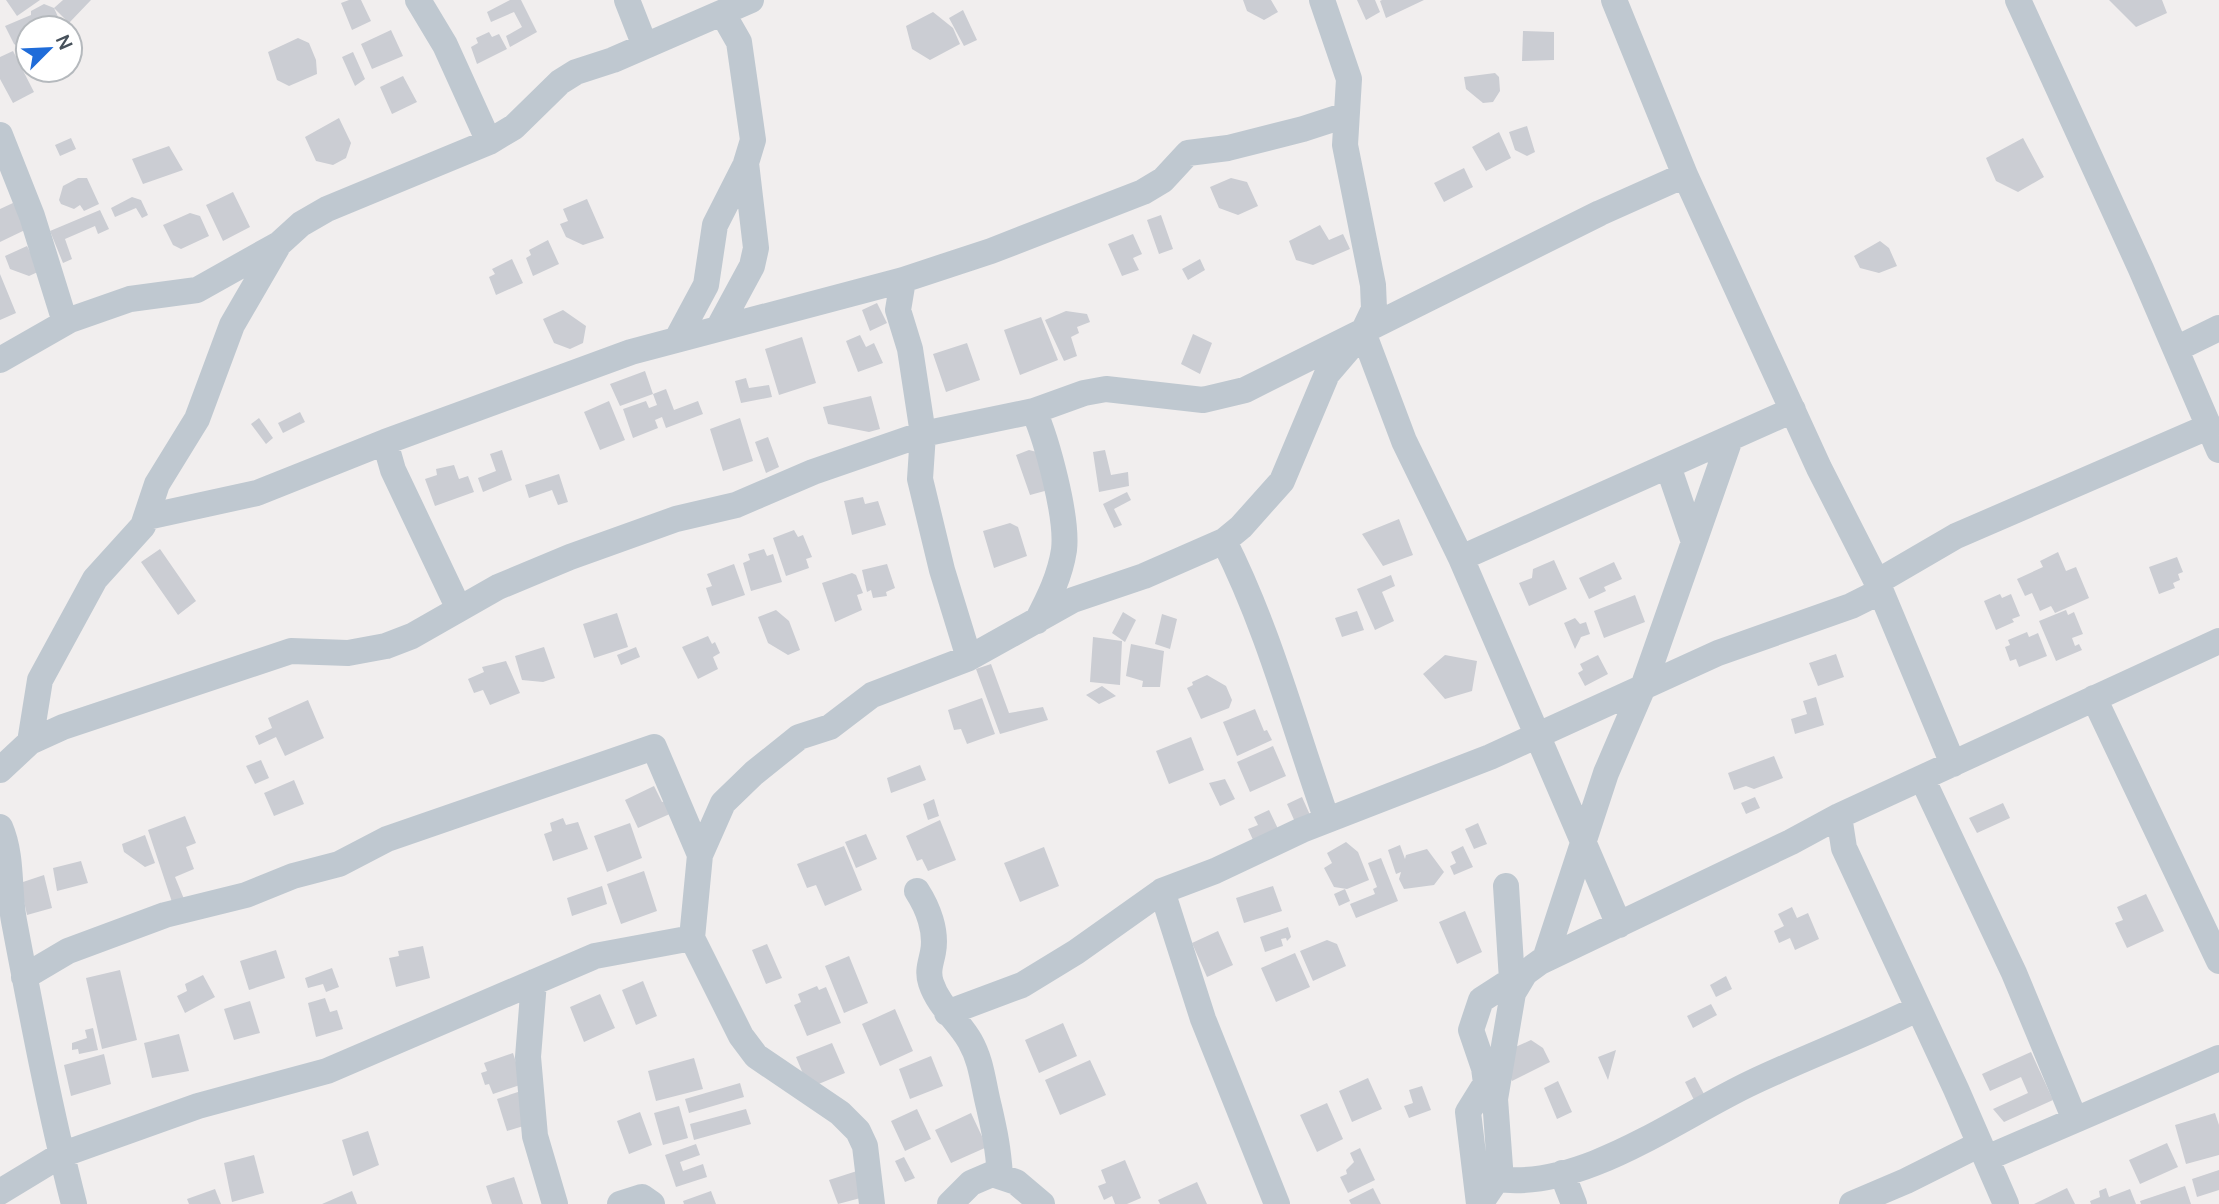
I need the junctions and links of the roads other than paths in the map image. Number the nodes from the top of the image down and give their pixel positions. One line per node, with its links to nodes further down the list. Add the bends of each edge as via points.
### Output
1 (418, 0): 11 (street, via 445,45)
2 (627, 0): 8 (street)
3 (751, 0): 7 (street)
4 (1322, 0): 9 (street, via 1349,79)
5 (1614, 0): 13 (street)
6 (2018, 0): 21 (street)
7 (723, 14): 8 (street); 12 (street, via 739,42 753,140)
8 (645, 46): 11 (street, via 567,77 514,127)
9 (1346, 115): 15 (street, via 1303,130 1188,153 1163,180 1143,192 991,251); 19 (street, via 1349,173 1374,296 1374,309)
10 (0, 135): 16 (street, via 32,216)
11 (489, 142): 14 (street, via 327,209)
12 (746, 163): 17 (street, via 756,248 752,266); 20 (street, via 715,225 706,285)
13 (1685, 175): 19 (street); 23 (street)
14 (279, 244): 16 (street, via 197,290 130,299); 30 (street, via 232,325 197,419 157,484)
15 (903, 279): 17 (street); 25 (street, via 898,310 910,349)
16 (65, 322): 22 (street)
17 (719, 327): 20 (street)
18 (2219, 328): 21 (street)
19 (1363, 332): 24 (street, via 1245,390 1203,400 1106,389); 31 (street, via 1327,374 1282,481 1259,511); 33 (street, via 1404,441)
20 (677, 339): 28 (street)
21 (2176, 349): 26 (street)
22 (0, 360)
23 (1793, 410): 27 (street); 34 (street)
24 (1034, 411): 25 (street); 36 (street, via 1045,437 1064,536 1053,590)
25 (923, 434): 35 (street, via 813,472 736,505 676,519 570,557); 38 (street, via 920,479)
26 (2214, 438): 34 (street, via 1956,536)
27 (1730, 439): 29 (street); 32 (street)
28 (385, 442): 30 (street, via 257,493); 35 (street, via 393,470)
29 (1668, 466): 32 (street); 33 (street)
30 (147, 517): 42 (street, via 95,579 53,653 40,680)
31 (1224, 541): 36 (street, via 1073,600); 47 (street, via 1257,617)
32 (1694, 542): 39 (street)
33 (1461, 558): 41 (street)
34 (1879, 587): 39 (street, via 1851,606 1718,653); 43 (street)
35 (459, 609): 42 (street, via 386,646 348,653 291,652 261,659)
36 (1037, 621): 38 (street)
37 (2219, 641): 40 (street)
38 (969, 658): 50 (street, via 873,695 830,727 799,737 723,803)
39 (1643, 687): 41 (street); 49 (street, via 1606,773)
40 (2094, 698): 43 (street); 57 (street)
41 (1535, 735): 47 (street); 49 (street)
42 (30, 742): 44 (street)
43 (1953, 764): 45 (street)
44 (0, 770)
45 (1922, 778): 46 (street); 63 (street, via 2019,984)
46 (1839, 816): 54 (street); 60 (street, via 1844,848)
47 (1327, 820): 53 (street)
48 (0, 827): 58 (street, via 7,847)
49 (1583, 843): 54 (street); 56 (street)
50 (700, 855): 55 (street); 58 (street, via 654,747 387,839 339,864 246,895 165,915 68,951)
51 (1506, 886): 78 (street, via 1513,980 1481,1000 1471,1031 1486,1083 1468,1112)
52 (917, 891): 61 (street, via 934,935 929,974)
53 (1162, 891): 61 (street, via 1022,985); 77 (street, via 1203,1019)
54 (1619, 925): 56 (street)
55 (692, 938): 59 (street, via 595,956); 74 (street, via 741,1036 756,1056 840,1113 858,1131 865,1146)
56 (1545, 959): 68 (street, via 1525,973 1513,993 1495,1099)
57 (2219, 961)
58 (24, 976): 65 (street)
59 (534, 982): 65 (street, via 327,1071 198,1105); 71 (street, via 528,1057 535,1136)
60 (1917, 1009): 64 (street); 66 (street, via 1753,1082 1587,1167)
61 (947, 1013): 67 (street, via 964,1031 982,1066 997,1131)
62 (2219, 1058): 63 (street)
63 (2076, 1121): 64 (street)
64 (1984, 1151): 80 (street); 81 (street)
65 (61, 1155): 69 (street); 70 (street)
66 (1562, 1173): 68 (street); 79 (street)
67 (1000, 1175): 75 (street, via 980,1177); 76 (street)
68 (1497, 1179): 78 (street)
69 (0, 1192)
70 (74, 1204)
71 (555, 1204)
72 (621, 1204): 73 (street, via 642,1197)
73 (652, 1204)
74 (872, 1204)
75 (950, 1204)
76 (1042, 1204)
77 (1277, 1204)
78 (1479, 1204)
79 (1574, 1204)
80 (1852, 1204)
81 (2006, 1204)

